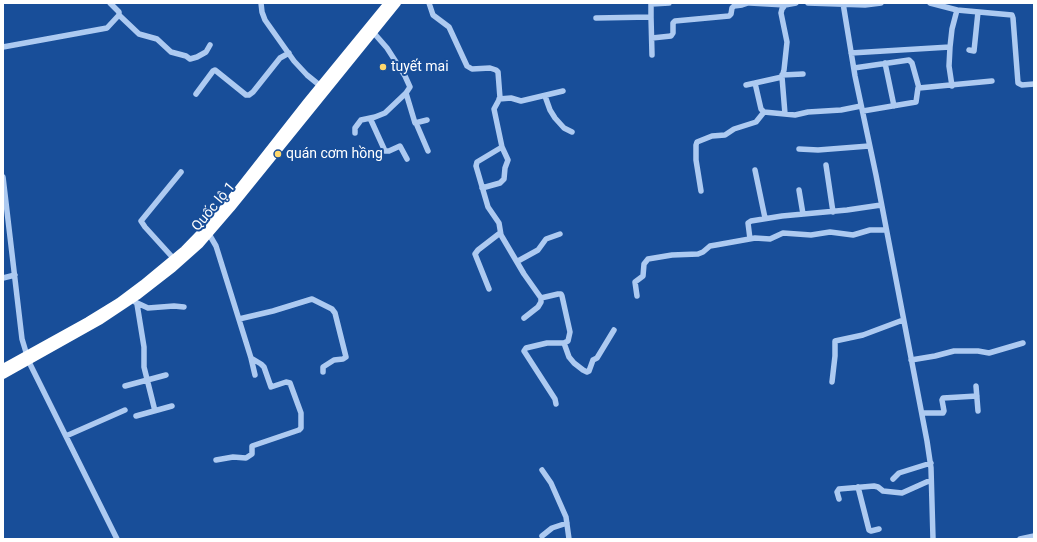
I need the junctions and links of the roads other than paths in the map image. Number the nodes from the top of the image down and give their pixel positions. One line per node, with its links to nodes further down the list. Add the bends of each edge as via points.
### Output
1 (110, 3): 18 (street)
2 (261, 3): 27 (street, via 264,17)
3 (388, 3): 39 (highway, Quốc lộ 1)
4 (397, 3): 21 (highway, Quốc lộ 1)
5 (429, 3): 45 (street, via 433,15 449,27 467,66 472,69 488,68 497,71)
6 (669, 3): 12 (street)
7 (749, 3): 14 (street); 22 (street, via 734,6 729,16 677,20 673,23 671,36)
8 (796, 3): 14 (street)
9 (808, 3): 13 (street)
10 (880, 3): 13 (street)
11 (930, 3): 15 (street)
12 (652, 4): 19 (street)
13 (843, 4): 28 (street)
14 (785, 5): 33 (street, via 781,15 787,42)
15 (944, 5): 16 (street)
16 (957, 10): 17 (street); 25 (street)
17 (978, 12): 26 (street, via 974,51); 36 (street, via 1013,16 1018,83)
18 (119, 15): 23 (street, via 139,34 157,39 171,52 190,59 206,52); 24 (street, via 107,28)
19 (651, 16): 20 (street); 22 (street)
20 (596, 18)
21 (373, 32): 39 (highway, Quốc lộ 1); 42 (street, via 387,48 409,82 410,87)
22 (652, 38): 29 (street)
23 (210, 45)
24 (3, 47)
25 (950, 47): 28 (street); 38 (street)
26 (968, 50)
27 (289, 53): 39 (street, via 304,73); 43 (street, via 280,58 248,95 215,70)
28 (851, 53): 31 (street)
29 (652, 55)
30 (885, 63): 31 (street); 40 (street, via 911,61); 46 (street)
31 (854, 68): 47 (street)
32 (803, 74): 33 (street)
33 (782, 76): 35 (street); 49 (street)
34 (992, 81): 38 (street)
35 (756, 83): 37 (street); 48 (street, via 761,109)
36 (1034, 84)
37 (746, 85)
38 (952, 86): 40 (street)
39 (323, 88): 73 (highway, Quốc lộ 1, via 236,203); 76 (highway, Quốc lộ 1, via 219,214)
40 (918, 88): 46 (street, via 916,102)
41 (563, 92): 44 (street)
42 (406, 93): 50 (street, via 385,113); 52 (street)
43 (196, 94)
44 (545, 96): 45 (street, via 521,101 511,98); 53 (street, via 556,118 564,128)
45 (500, 99): 56 (street, via 494,108)
46 (894, 106): 47 (street)
47 (862, 109): 49 (street); 55 (street)
48 (764, 112): 49 (street); 66 (street, via 756,122 734,129 725,135 712,136 697,142 696,160)
49 (785, 114)
50 (370, 118): 54 (street, via 362,120 355,128); 59 (street, via 386,151 400,146)
51 (427, 120): 52 (street)
52 (416, 123): 58 (street)
53 (572, 132)
54 (355, 133)
55 (869, 146): 57 (street); 67 (street)
56 (502, 147): 64 (street, via 476,163); 64 (street, via 508,160 504,179 500,183)
57 (799, 149)
58 (428, 151)
59 (407, 159)
60 (826, 165): 68 (street)
61 (755, 170): 70 (street)
62 (180, 172): 76 (street, via 141,221)
63 (3, 177): 78 (street)
64 (482, 188): 72 (street, via 488,207 500,224)
65 (799, 190): 69 (street)
66 (701, 191)
67 (881, 205): 68 (street); 71 (street)
68 (833, 212): 69 (street)
69 (803, 214): 70 (street)
70 (765, 218): 75 (street, via 748,223)
71 (886, 230): 75 (street, via 870,230 853,235 836,232 810,235 788,232 770,239); 87 (street)
72 (500, 233): 77 (street); 80 (street, via 475,254)
73 (209, 234): 83 (highway, Quốc lộ 1); 86 (street, via 216,246)
74 (560, 234): 77 (street, via 546,239 538,250)
75 (750, 239): 81 (street, via 710,246 698,254 646,260 643,276 635,282)
76 (174, 259): 92 (highway, Quốc lộ 1, via 119,302)
77 (518, 261): 82 (street)
78 (15, 275): 79 (street); 92 (street, via 22,339)
79 (3, 278)
80 (489, 289)
81 (637, 296)
82 (541, 298): 85 (street, via 538,307); 89 (street, via 561,295 570,332 568,341)
83 (134, 302): 84 (street, via 148,308); 92 (highway, Quốc lộ 1); 99 (street, via 144,347 143,363)
84 (184, 307)
85 (524, 318)
86 (239, 319): 91 (street); 95 (street, via 311,299 332,309 346,356 323,367)
87 (903, 320): 93 (street); 100 (street, via 863,335 835,341)
88 (614, 330): 89 (street, via 597,358 593,360 589,372 574,363)
89 (564, 343): 104 (street, via 547,343 526,348 524,352 556,399)
90 (1023, 343): 93 (street, via 989,353 954,351)
91 (252, 358): 98 (street); 112 (street, via 264,368 272,387 290,383 300,408 300,429 252,446 252,454 246,458)
92 (28, 359): 94 (highway, Quốc lộ 1); 96 (highway, Quốc lộ 1); 111 (street)
93 (911, 360): 109 (street)
94 (3, 368)
95 (323, 372)
96 (3, 375)
97 (166, 375): 99 (street)
98 (255, 375)
99 (147, 380): 101 (street); 107 (street)
100 (832, 382)
101 (125, 386)
102 (976, 386): 103 (street)
103 (977, 396): 108 (street); 109 (street, via 943,398 943,413)
104 (556, 404)
105 (172, 406): 107 (street)
106 (125, 410): 111 (street)
107 (155, 411): 110 (street)
108 (978, 411)
109 (922, 413): 113 (street)
110 (136, 416)
111 (66, 436): 123 (street)
112 (216, 460)
113 (930, 462): 115 (street, via 899,473); 116 (street)
114 (542, 470): 119 (street, via 551,482 566,517)
115 (893, 478)
116 (931, 480): 117 (street, via 899,494 883,491 877,486); 125 (street)
117 (858, 487): 118 (street, via 838,490); 120 (street, via 869,530)
118 (839, 499)
119 (564, 524): 121 (street, via 552,528); 124 (street)
120 (879, 529)
121 (542, 536)
122 (1034, 536): 126 (street)
123 (117, 539)
124 (569, 539)
125 (933, 539)
126 (1020, 539)

